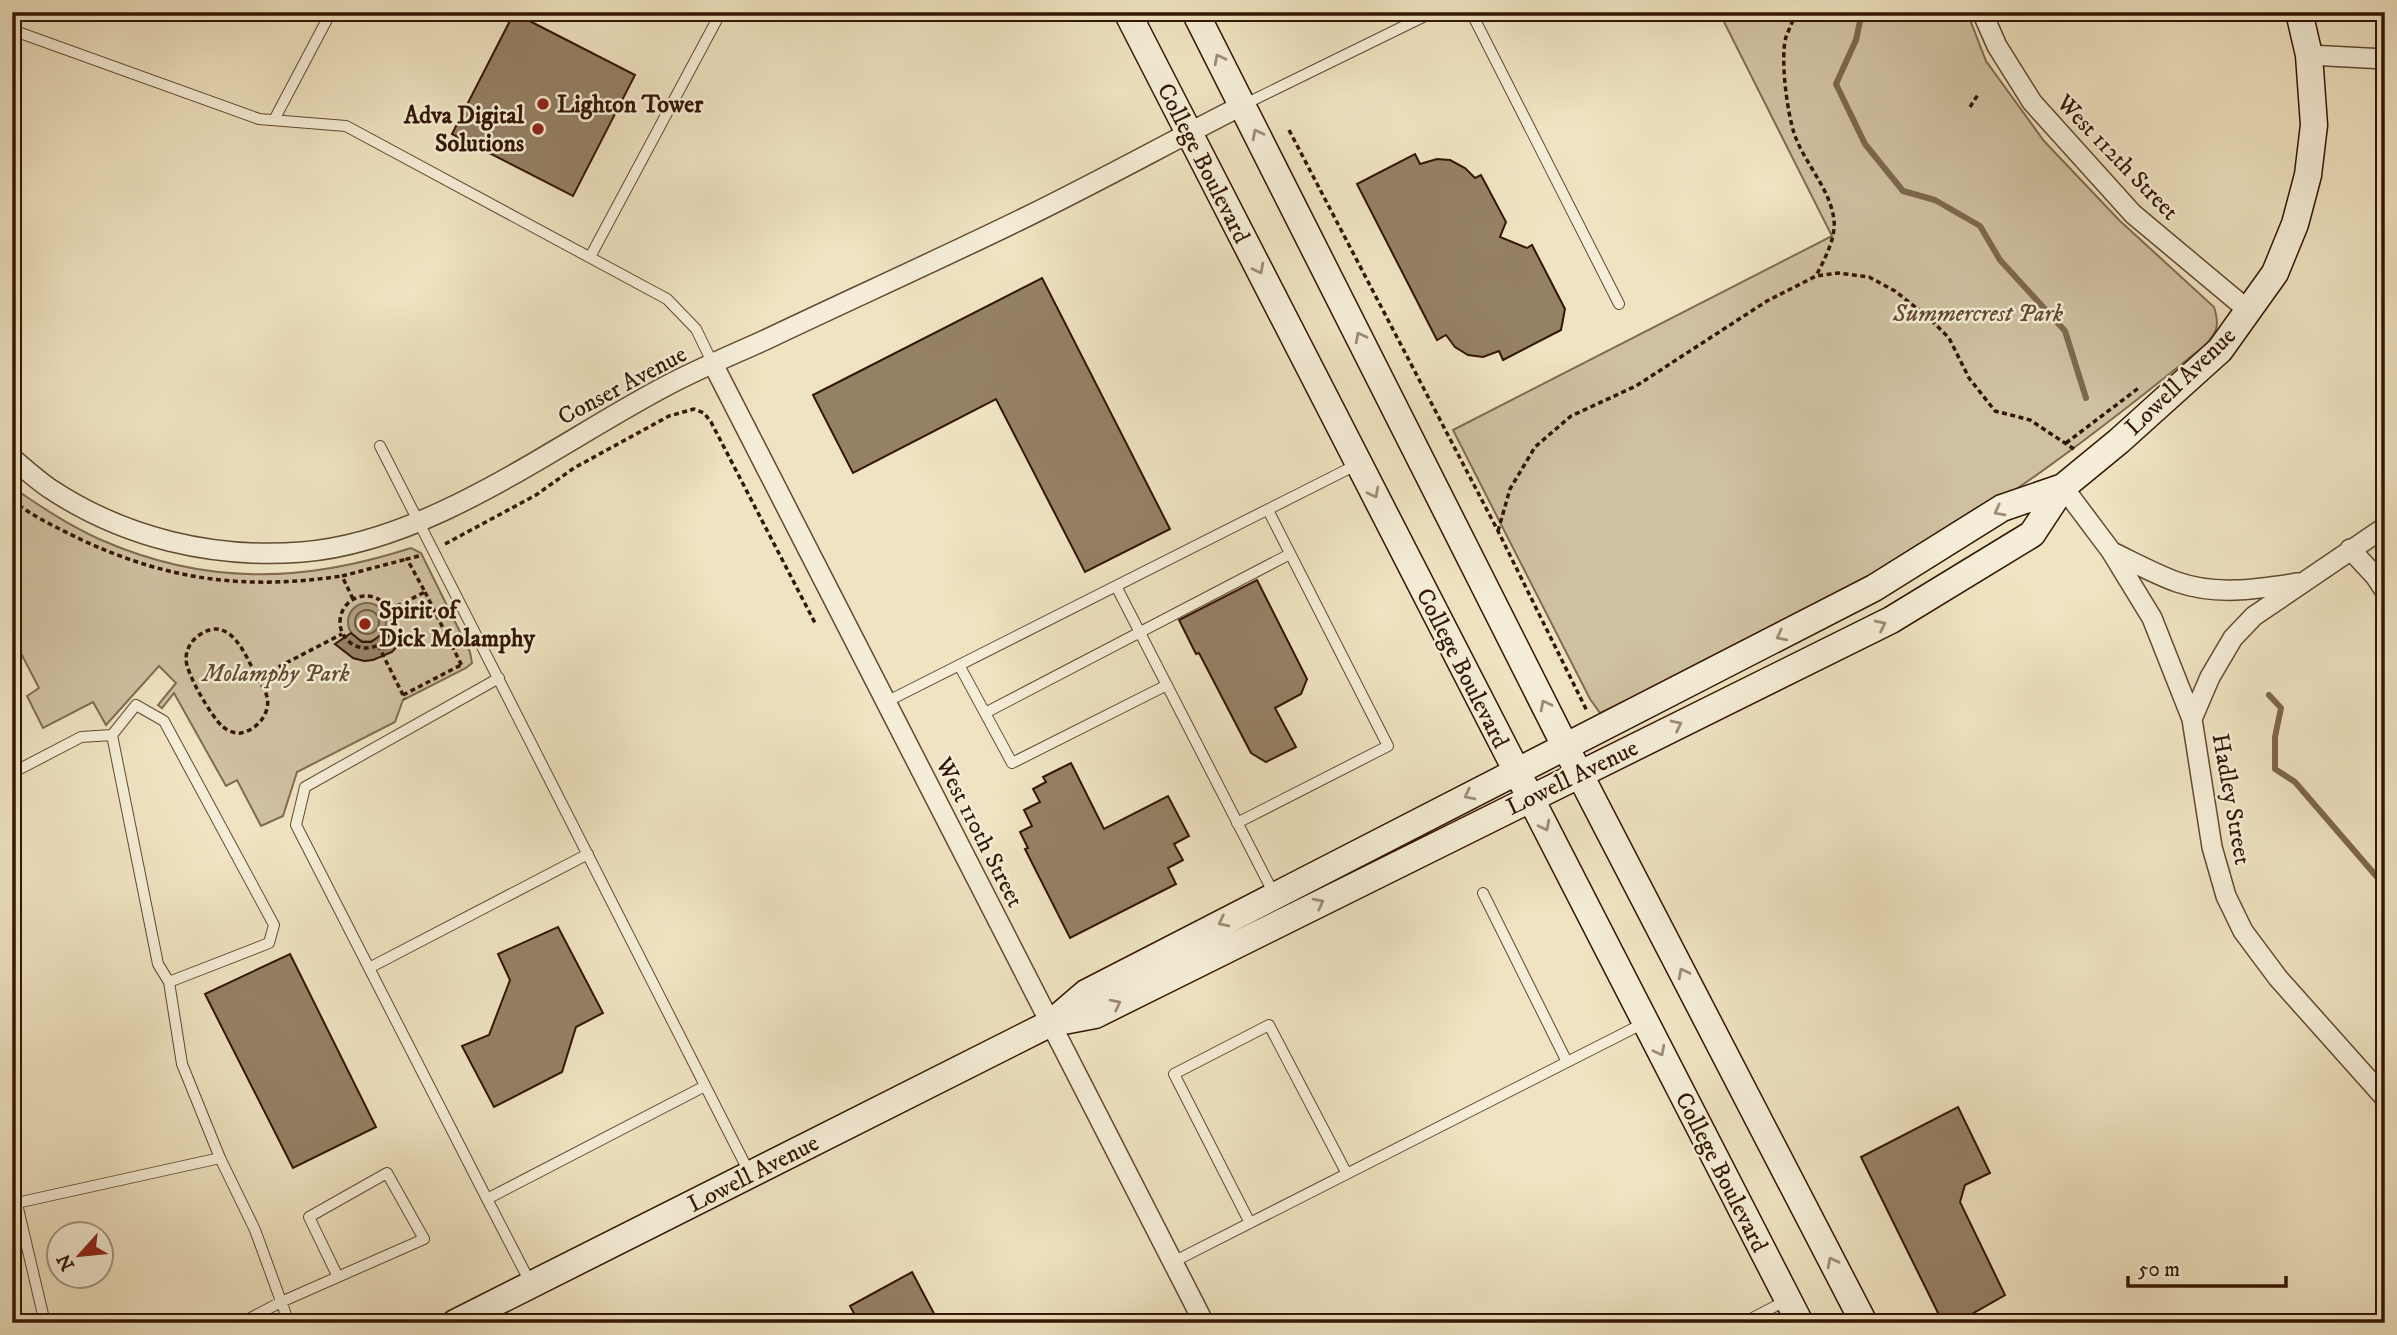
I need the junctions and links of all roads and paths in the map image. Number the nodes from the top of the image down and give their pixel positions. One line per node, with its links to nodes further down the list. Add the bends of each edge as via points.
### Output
1 (331, 12): 16 (lane)
2 (721, 12): 19 (lane)
3 (1127, 12): 18 (street, College Boulevard)
4 (1195, 12): 14 (street, one-way to 4)
5 (1433, 12): 14 (lane)
6 (1471, 12): 21 (lane)
7 (1796, 12): 20 (path, via 1785,39 1785,90 1793,132 1828,198 1834,222)
8 (1982, 12): 22 (street, West 112th Street, via 2032,102 2133,214)
9 (2299, 12): 11 (street, Lowell Avenue)
10 (12, 30): 16 (lane, via 260,119)
11 (2309, 55): 12 (street); 22 (street, Lowell Avenue, via 2314,125 2308,175 2275,273)
12 (2385, 59)
13 (1979, 93): 15 (path)
14 (1243, 106): 18 (street, Conser Avenue); 59 (street, one-way to 14)
15 (1970, 107)
16 (274, 120): 19 (lane, via 346,126)
17 (1289, 130): 34 (path)
18 (1189, 133): 23 (street, Conser Avenue, via 1027,217); 29 (street, College Boulevard, one-way to 29)
19 (590, 257): 23 (lane, via 667,299 696,329)
20 (1816, 276): 25 (path, via 1869,277 1895,291 1949,338 1969,378 1995,411 2030,420); 34 (path, via 1768,301 1636,386 1571,416 1535,447 1510,489)
21 (1619, 304)
22 (2249, 311): 28 (street, Lowell Avenue, via 2220,350)
23 (713, 364): 32 (street, Conser Avenue); 54 (street, West 110th Street)
24 (2144, 385): 25 (path)
25 (2066, 443): 28 (path)
26 (380, 446): 32 (lane)
27 (12, 458): 32 (street, Conser Avenue, via 48,487 94,514 144,535 195,548 248,554 304,552 354,544)
28 (2094, 461): 30 (street, Lowell Avenue)
29 (1359, 464): 31 (lane); 60 (street, College Boulevard, one-way to 60)
30 (2063, 487): 37 (street, Hadley Street); 59 (street, Lowell Avenue, one-way to 59, via 2002,508 1874,587); 62 (street, Lowell Avenue, one-way to 30, via 1891,620 1959,580 2032,534)
31 (1268, 510): 38 (lane); 41 (lane)
32 (420, 521): 35 (lane)
33 (2385, 527): 36 (street)
34 (1498, 531): 56 (path)
35 (434, 549): 39 (path); 46 (path, via 536,495 573,468 648,426 694,409 711,422); 52 (lane)
36 (2350, 550): 40 (street); 42 (street)
37 (2111, 551): 40 (street, via 2179,583 2213,590); 57 (street, Hadley Street, via 2152,618)
38 (1290, 554): 48 (lane); 64 (lane, via 1388,746)
39 (407, 559): 43 (path); 44 (path, via 342,576)
40 (2302, 582): 57 (street, via 2233,638)
41 (1116, 586): 48 (lane); 50 (lane)
42 (2385, 591)
43 (425, 592): 45 (path); 49 (path, via 462,667 404,697)
44 (353, 599): 45 (path, via 372,596); 47 (path, via 342,609)
45 (389, 610): 49 (path, via 391,630)
46 (815, 622)
47 (342, 634): 49 (path, via 355,646); 51 (path)
48 (1141, 634): 53 (lane); 55 (lane)
49 (378, 645)
50 (959, 665): 54 (lane); 55 (lane)
51 (257, 678): 51 (path, via 230,633 215,629 191,641 186,658 190,672 213,715 228,730 240,734 262,721 267,697)
52 (499, 678): 65 (lane); 68 (lane, via 305,787 296,825)
53 (1167, 685): 55 (lane, via 1012,763); 64 (lane)
54 (886, 702): 71 (street, West 110th Street)
55 (985, 713)
56 (1588, 713)
57 (2192, 719): 74 (street, Hadley Street, via 2212,847 2226,896 2243,931 2278,978)
58 (112, 735): 61 (lane, via 81,737); 69 (lane, via 158,964); 69 (lane, via 136,705 164,721 274,925 268,943)
59 (1565, 746): 60 (street, Lowell Avenue); 62 (street)
60 (1516, 771): 63 (street, College Boulevard); 67 (street, Lowell Avenue, one-way to 67)
61 (12, 773)
62 (1580, 773): 63 (street, Lowell Avenue); 93 (street, one-way to 62)
63 (1530, 797): 70 (street, College Boulevard, one-way to 70); 71 (street, Lowell Avenue, one-way to 63, via 1095,1015)
64 (1237, 822): 67 (lane)
65 (588, 854): 68 (lane); 73 (lane)
66 (1483, 892): 72 (lane)
67 (1275, 895): 71 (street, Lowell Avenue, one-way to 71, via 1086,993)
68 (369, 968): 79 (lane)
69 (169, 982): 75 (lane, via 182,1064)
70 (1645, 1022): 72 (lane); 86 (street, College Boulevard, one-way to 86)
71 (1051, 1023): 77 (street, Lowell Avenue); 82 (street, West 110th Street)
72 (1567, 1062): 76 (lane)
73 (705, 1086): 77 (lane); 79 (lane)
74 (2385, 1098)
75 (219, 1158): 80 (lane); 85 (lane, via 255,1230)
76 (1347, 1174): 81 (lane); 81 (lane, via 1269,1025 1174,1074)
77 (750, 1175): 84 (street, Lowell Avenue)
78 (12, 1183): 80 (lane)
79 (487, 1199): 84 (lane)
80 (15, 1203): 87 (lane)
81 (1250, 1223): 82 (lane)
82 (1173, 1262): 91 (street, West 110th Street)
83 (338, 1277): 83 (lane, via 424,1239 387,1173 309,1217); 85 (lane)
84 (532, 1284): 90 (street, Lowell Avenue)
85 (281, 1302): 88 (lane); 89 (lane)
86 (1794, 1311): 92 (lane)
87 (45, 1323)
88 (241, 1323)
89 (289, 1323)
90 (455, 1323)
91 (1204, 1323)
92 (1743, 1323)
93 (1864, 1323)

